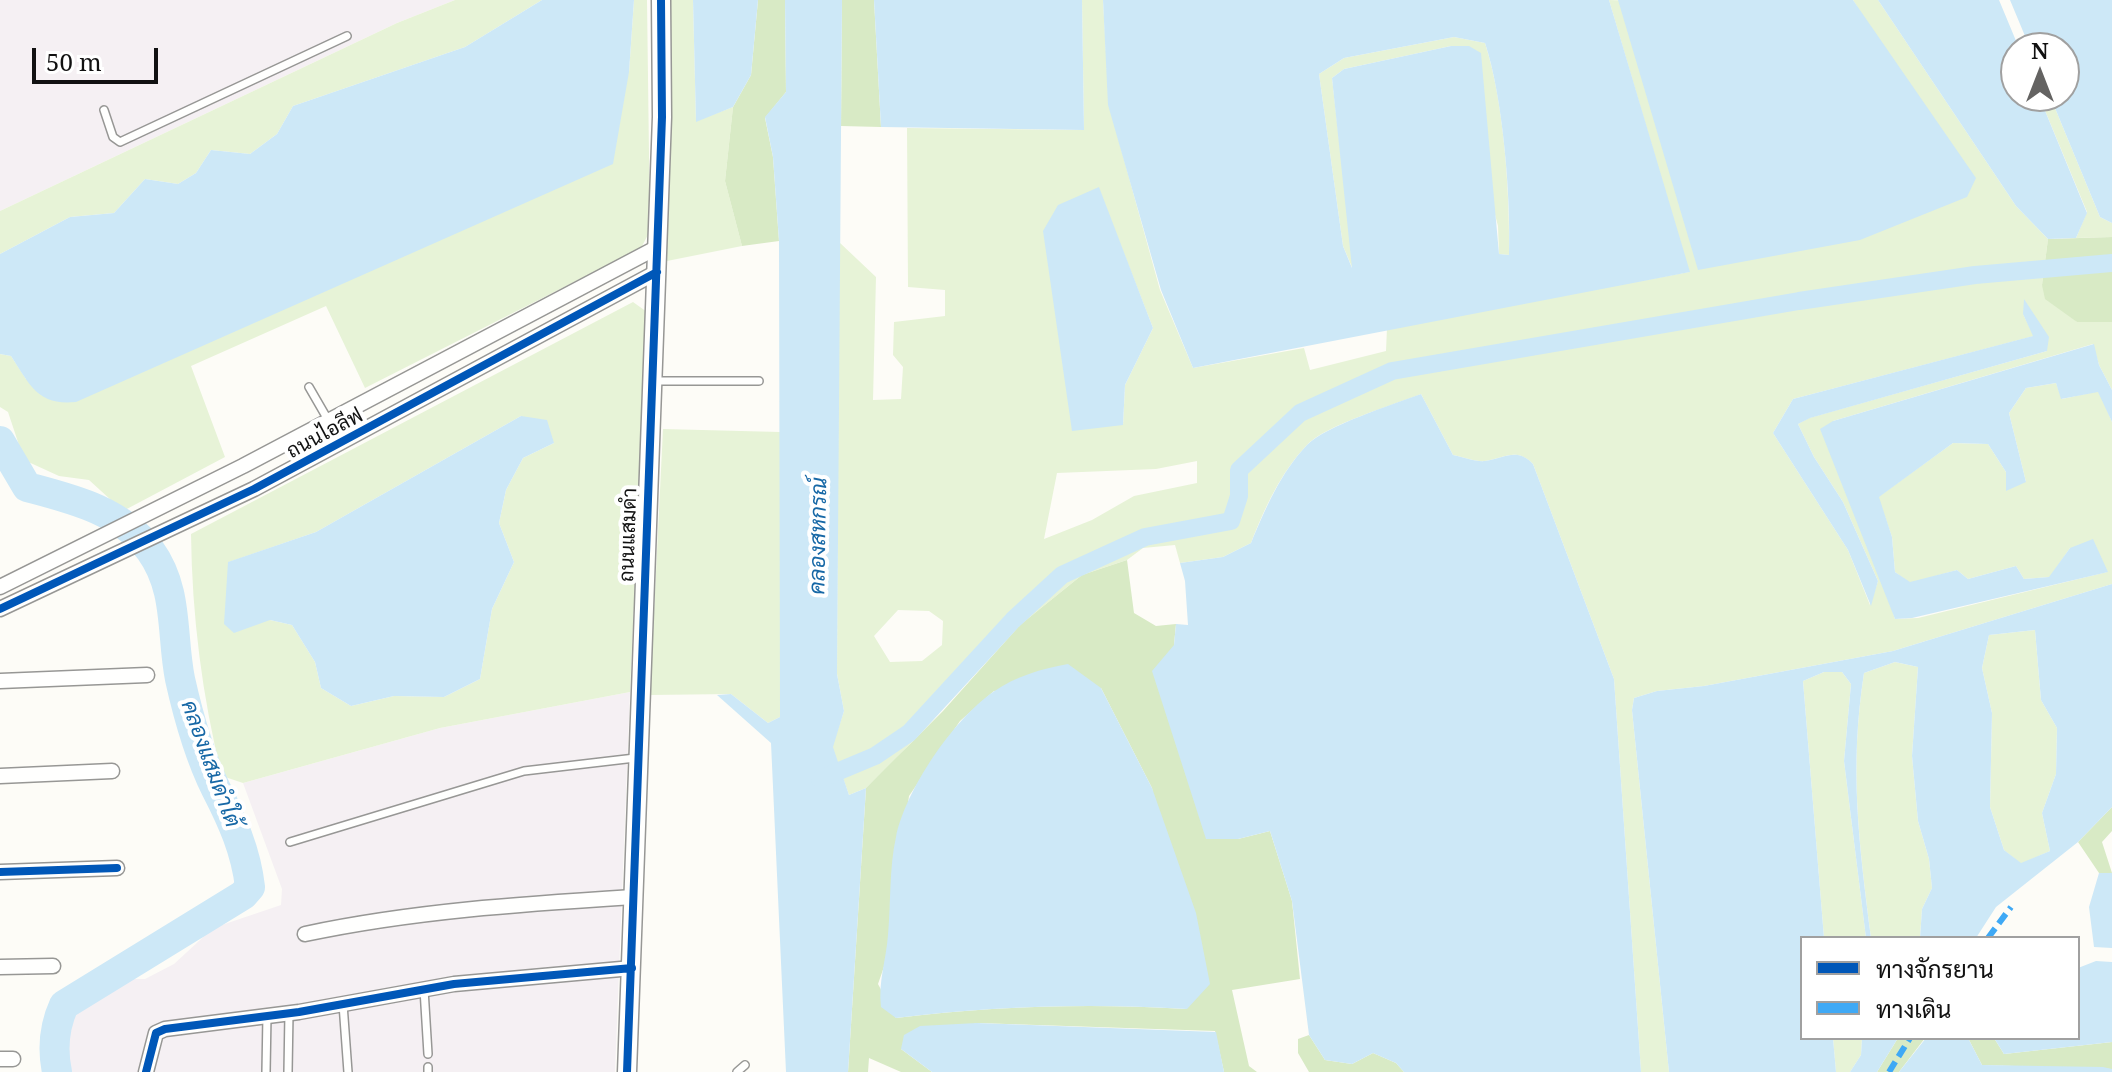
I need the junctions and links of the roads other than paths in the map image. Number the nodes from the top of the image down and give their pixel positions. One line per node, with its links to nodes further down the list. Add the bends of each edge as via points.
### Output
1 (661, 0): 4 (street, ถนนแสมดำ)
2 (347, 36): 3 (lane, via 120,142 113,137)
3 (104, 110)
4 (656, 248): 5 (street, ถนนแสมดำ); 9 (street, ถนนไอลีฟ)
5 (657, 272): 6 (street, ถนนแสมดำ); 10 (street, ถนนไอลีฟ)
6 (651, 381): 7 (lane); 15 (street, ถนนแสมดำ)
7 (759, 381)
8 (309, 387): 9 (lane)
9 (328, 420): 10 (lane); 11 (street, ถนนไอลีฟ)
10 (342, 444): 12 (street, ถนนไอลีฟ)
11 (0, 587)
12 (0, 609)
13 (147, 675): 14 (street)
14 (0, 681)
15 (638, 757): 18 (lane, via 524,771); 21 (street, ถนนแสมดำ)
16 (112, 771): 17 (street)
17 (0, 776)
18 (290, 842)
19 (117, 868): 20 (street)
20 (0, 872)
21 (633, 897): 22 (street, via 442,911); 25 (street, ถนนแสมดำ)
22 (305, 934)
23 (53, 966): 24 (street)
24 (0, 967)
25 (632, 968): 26 (street); 36 (street, ถนนแสมดำ)
26 (424, 989): 27 (street); 30 (lane)
27 (343, 1004): 28 (street); 35 (lane)
28 (289, 1013): 29 (street); 34 (lane)
29 (267, 1015): 32 (street, via 156,1033); 33 (lane)
30 (428, 1054)
31 (745, 1065): 37 (lane)
32 (146, 1072)
33 (266, 1072)
34 (288, 1072)
35 (348, 1072)
36 (627, 1072)
37 (737, 1072)

